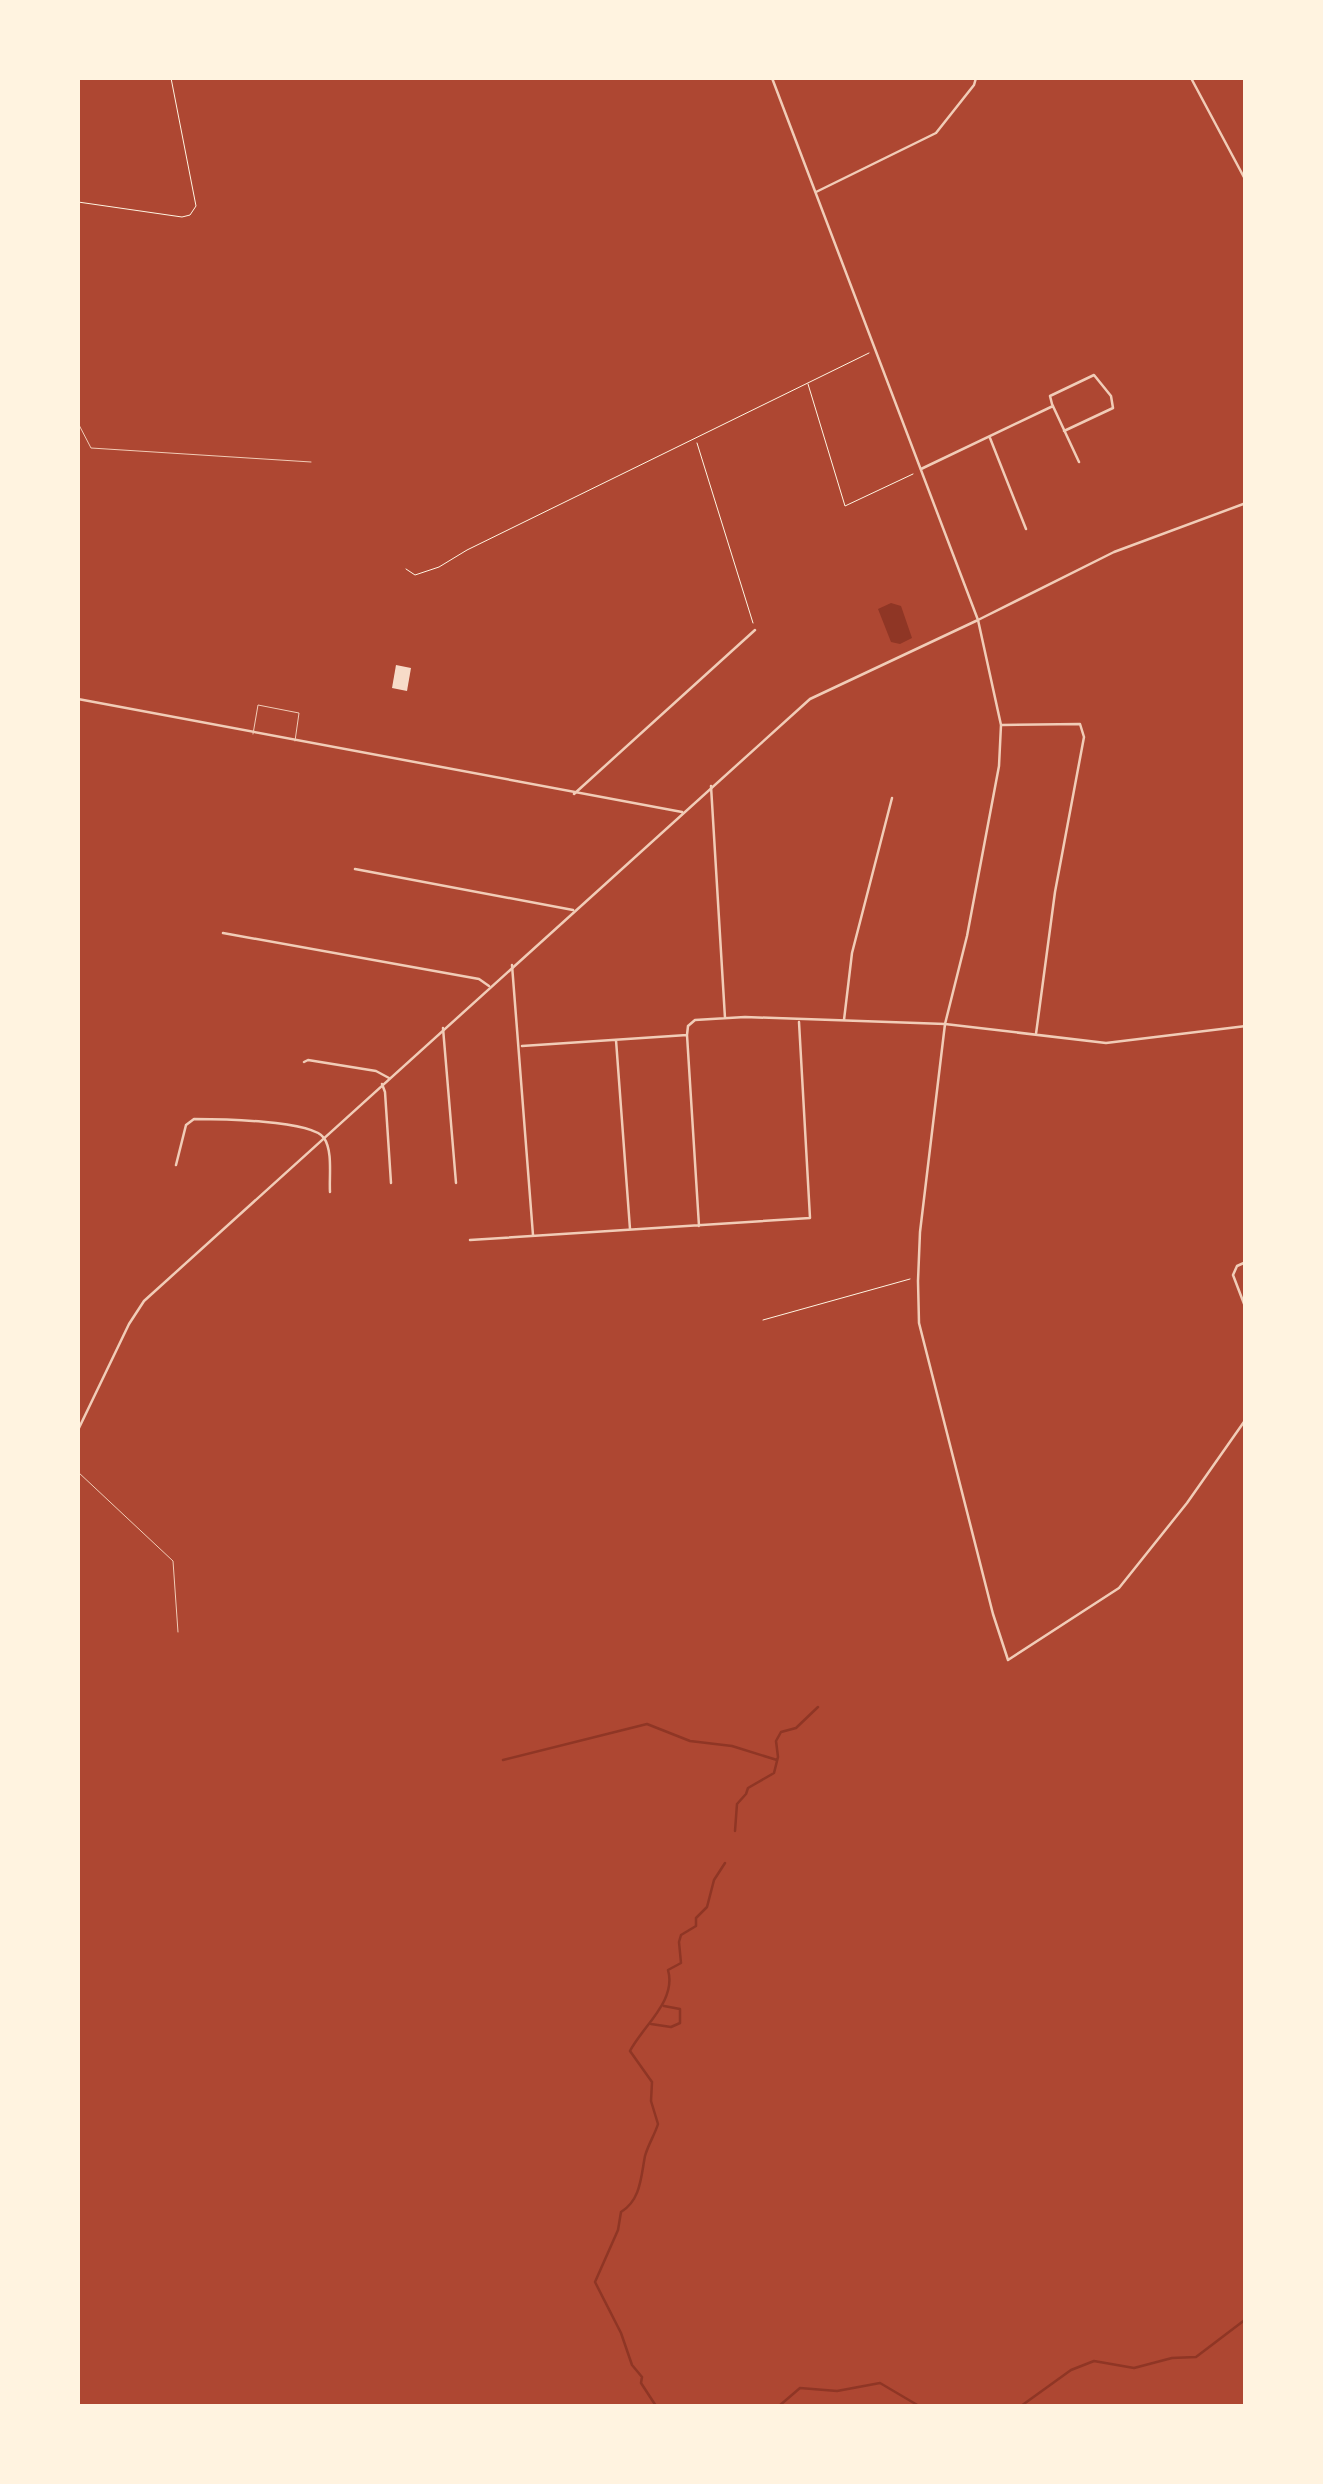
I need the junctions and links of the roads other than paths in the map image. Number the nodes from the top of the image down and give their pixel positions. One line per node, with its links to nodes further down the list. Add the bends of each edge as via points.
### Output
1 (772, 78): 7 (street)
2 (976, 78): 7 (street, via 936,134)
3 (1192, 78): 5 (street)
4 (1246, 163): 5 (street)
5 (1239, 168): 6 (street)
6 (1246, 181)
7 (816, 192): 14 (street)
8 (1053, 406): 10 (street); 10 (street, via 1050,396 1094,375 1114,404); 11 (street)
9 (78, 423): 12 (lane, via 91,448)
10 (1064, 430): 13 (street)
11 (990, 436): 14 (street); 16 (street)
12 (311, 462)
13 (1078, 462)
14 (920, 470): 17 (street)
15 (1246, 504): 17 (street, via 1114,552)
16 (1026, 529)
17 (978, 620): 20 (street); 23 (street, via 817,694)
18 (755, 630): 24 (street)
19 (78, 699): 21 (street)
20 (1001, 725): 35 (street, via 989,826); 39 (street, via 1080,724 1084,737)
21 (253, 734): 22 (street); 22 (lane, via 258,705 299,713)
22 (295, 741): 24 (street)
23 (711, 786): 26 (street); 32 (street)
24 (574, 794): 26 (street)
25 (892, 798): 34 (street, via 852,953)
26 (683, 812): 28 (street)
27 (355, 869): 28 (street)
28 (573, 910): 30 (street)
29 (223, 933): 31 (street)
30 (512, 965): 31 (street); 41 (street)
31 (490, 986): 37 (street)
32 (725, 1018): 33 (street); 38 (street, via 695,1020)
33 (799, 1020): 34 (street); 50 (street, via 810,1218)
34 (844, 1022): 35 (street)
35 (945, 1024): 39 (street); 56 (street, via 920,1232 918,1323 1008,1660 1119,1588)
36 (1246, 1026): 39 (street, via 1106,1044)
37 (443, 1028): 43 (street); 47 (street)
38 (687, 1035): 40 (street); 50 (street)
39 (1035, 1036)
40 (616, 1040): 41 (street); 51 (street)
41 (520, 1046): 52 (street)
42 (304, 1062): 43 (street)
43 (389, 1078): 44 (street)
44 (382, 1084): 45 (street); 48 (street)
45 (324, 1137): 46 (street, via 270,1123 194,1119 186,1125); 49 (street); 57 (street, via 144,1301)
46 (176, 1165)
47 (456, 1182)
48 (391, 1183)
49 (330, 1192)
50 (699, 1226): 51 (street)
51 (630, 1230): 52 (street)
52 (533, 1236): 53 (street)
53 (470, 1240)
54 (1246, 1262): 55 (street, via 1233,1275)
55 (1246, 1309)
56 (1246, 1419)
57 (78, 1430)
58 (78, 1472): 59 (lane, via 172,1561)
59 (178, 1632)

